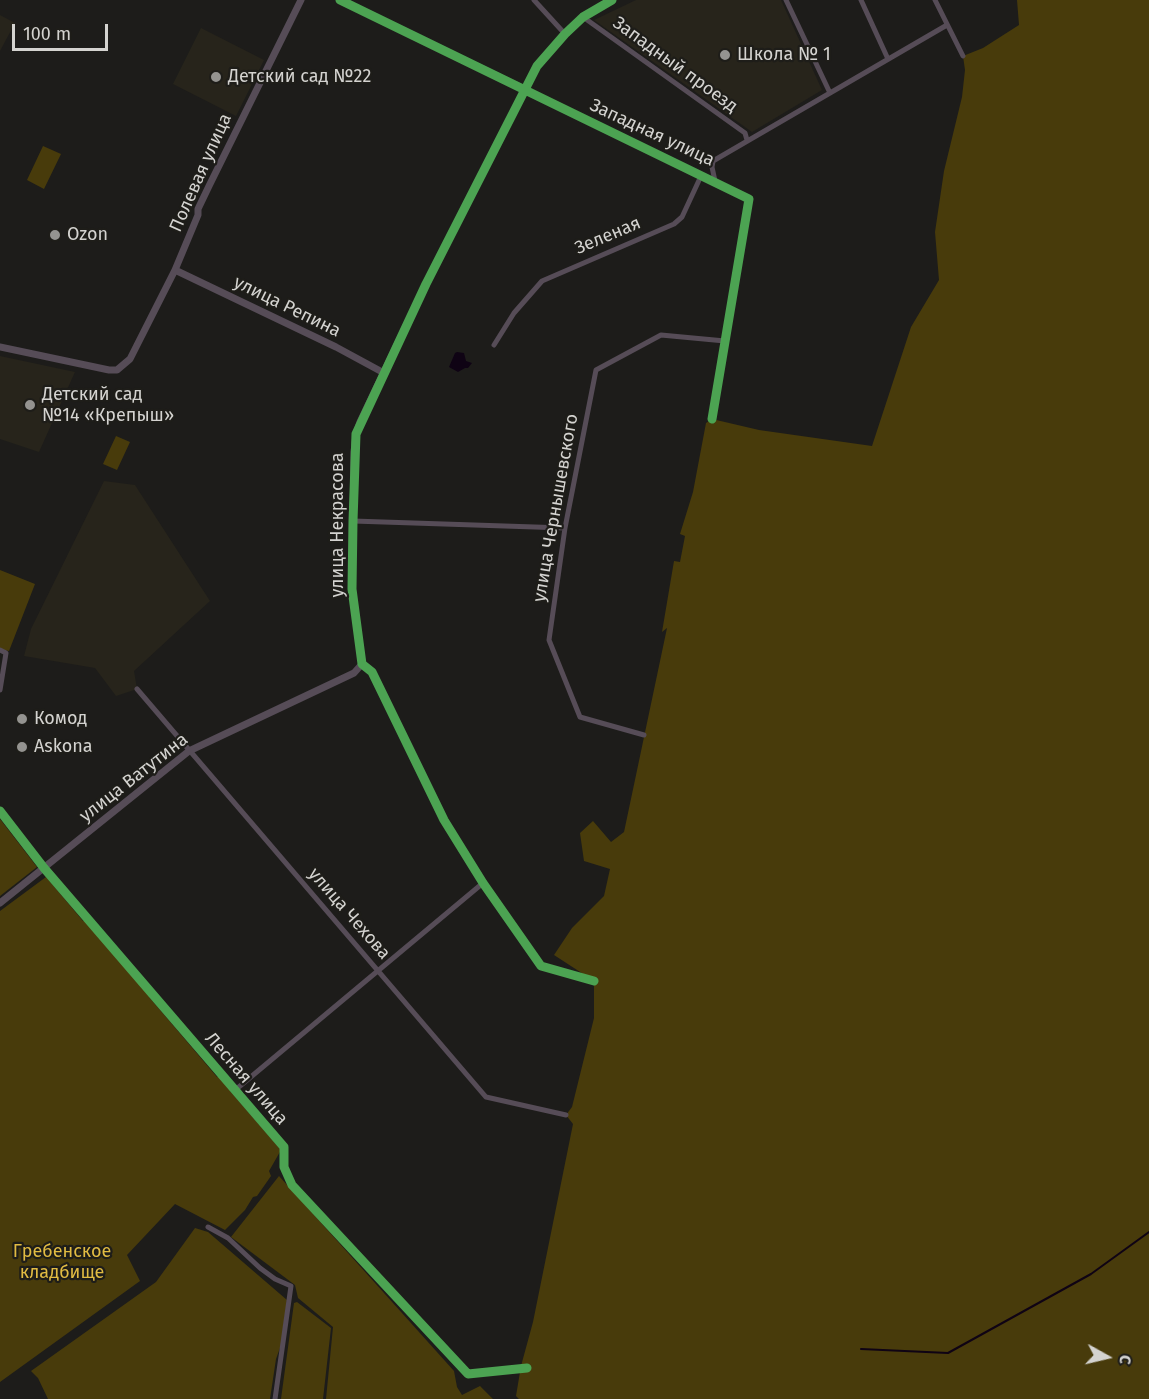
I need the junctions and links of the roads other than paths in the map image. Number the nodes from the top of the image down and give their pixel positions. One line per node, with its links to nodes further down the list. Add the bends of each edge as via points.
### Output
1 (301, 0): 18 (street, Полевая улица, via 201,201)
2 (340, 0): 13 (street, Западная улица)
3 (534, 0): 10 (street)
4 (786, 0): 14 (street)
5 (861, 0): 12 (street)
6 (935, 0): 9 (street)
7 (608, 1): 8 (street, улица Некрасова)
8 (583, 17): 10 (street, улица Некрасова); 15 (street, Западный проезд, via 745,133)
9 (947, 26): 11 (street); 12 (street)
10 (565, 34): 13 (street, улица Некрасова, via 537,66)
11 (963, 56)
12 (888, 59): 14 (street)
13 (524, 89): 16 (street, Западная улица); 22 (street, улица Некрасова)
14 (830, 93): 15 (street)
15 (747, 140): 17 (street, via 713,161)
16 (701, 176): 17 (street, Западная улица); 20 (street, Зеленая, via 682,217 674,224 542,281 514,313)
17 (715, 181): 19 (street, Западная улица, via 749,199)
18 (176, 270): 21 (street, Полевая улица, via 130,359 117,370); 22 (street, улица Репина)
19 (725, 341): 23 (street, Западная улица); 25 (street, улица Чернышевского, via 661,335 596,370)
20 (494, 345)
21 (0, 347)
22 (384, 373): 24 (street, улица Некрасова, via 356,434)
23 (712, 419)
24 (353, 521): 25 (street); 27 (street, улица Некрасова, via 352,589)
25 (565, 528): 30 (street, улица Чернышевского, via 549,640 580,717)
26 (0, 650): 29 (street, via 6,653)
27 (362, 664): 31 (street, улица Ватутина, via 354,673); 34 (street, улица Некрасова, via 372,672 444,820)
28 (137, 689): 31 (street, улица Чехова)
29 (0, 690)
30 (644, 735)
31 (189, 751): 33 (street, улица Ватутина); 36 (street, улица Чехова)
32 (1, 811): 33 (street, Лесная улица)
33 (44, 868): 35 (street, улица Ватутина); 38 (street, Лесная улица)
34 (483, 883): 36 (street); 37 (street, улица Некрасова, via 541,966)
35 (0, 903)
36 (379, 971): 38 (street); 39 (street, улица Чехова, via 486,1097)
37 (594, 981)
38 (234, 1091): 41 (street, Лесная улица, via 284,1147 284,1167 292,1185 468,1374)
39 (566, 1115)
40 (208, 1227): 42 (street, via 228,1238 275,1279 291,1286)
41 (527, 1368)
42 (275, 1399)

